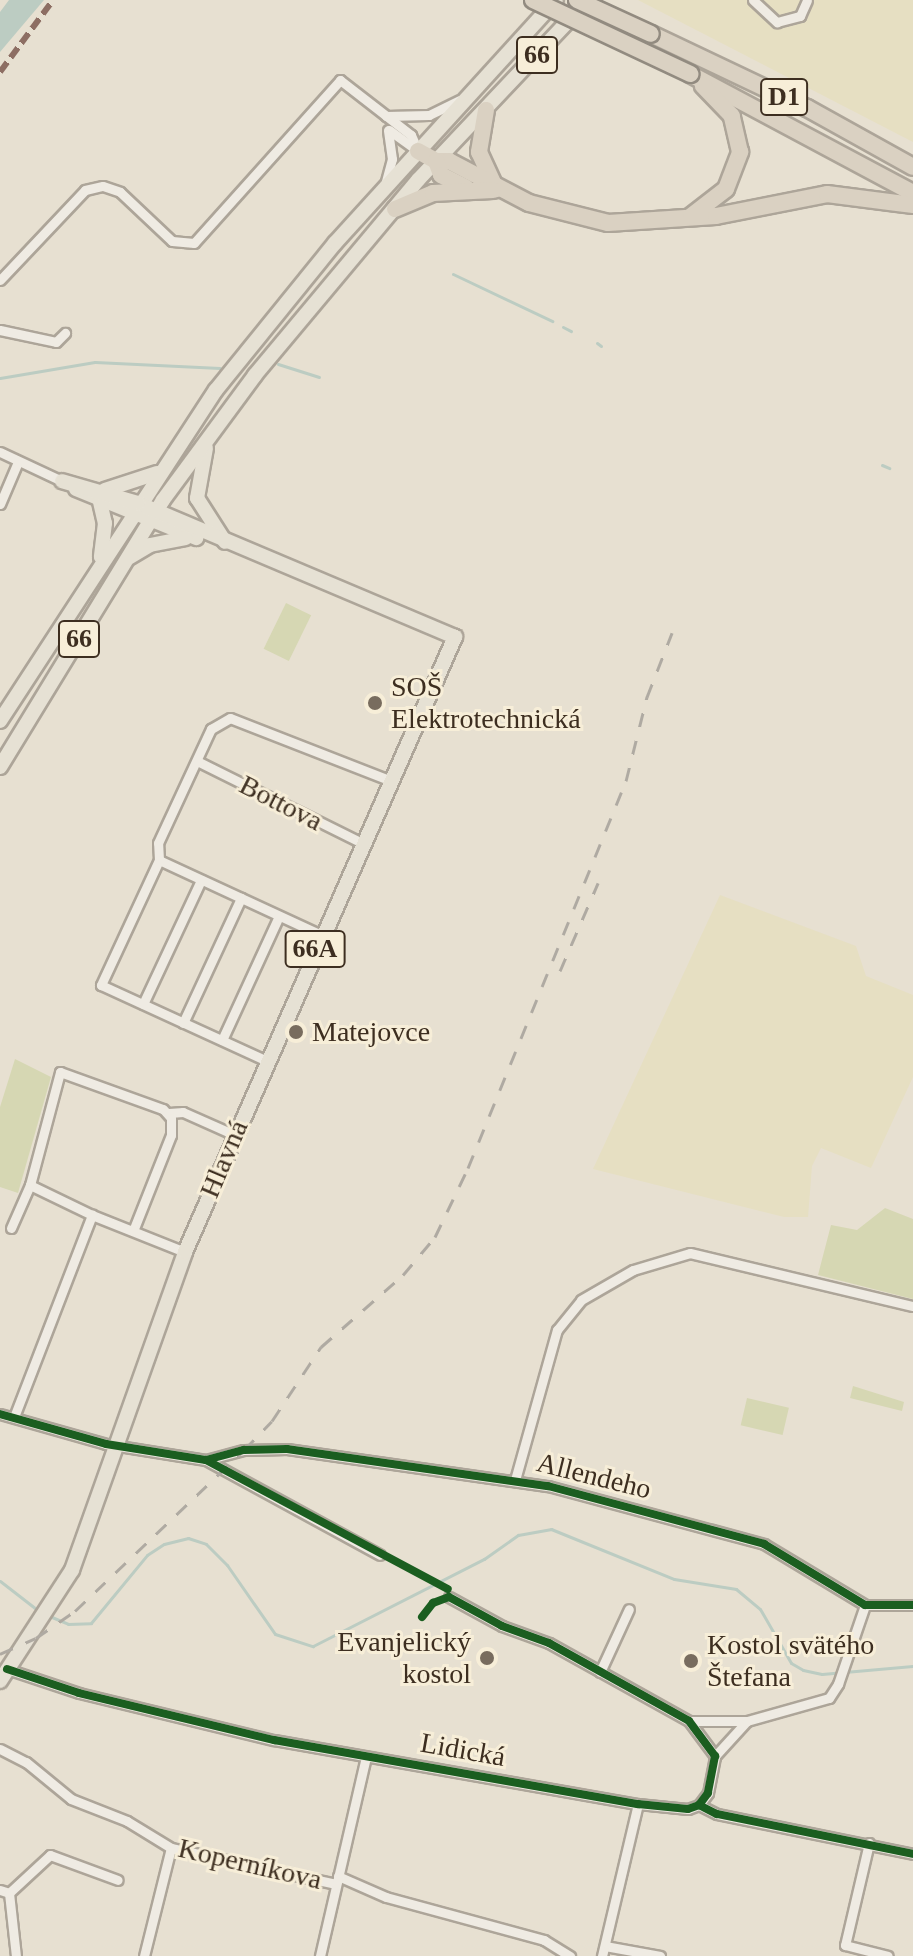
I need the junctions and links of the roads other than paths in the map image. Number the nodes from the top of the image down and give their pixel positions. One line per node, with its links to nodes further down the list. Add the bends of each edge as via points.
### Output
1 (533, 0): 7 (highway, D1, bridge)
2 (556, 0): 8 (main road, 66)
3 (577, 0): 14 (highway, D1, bridge, via 807,108)
4 (588, 0): 9 (main road, 66)
5 (753, 0): 6 (street, via 777,22 800,16)
6 (807, 0)
7 (690, 74): 18 (highway, D1); 21 (highway, via 725,105 738,128 740,152 726,189)
8 (470, 95): 10 (street, via 429,115); 12 (main road, 66)
9 (486, 110): 13 (main road, 66); 17 (highway, via 479,152)
10 (380, 116): 11 (street); 12 (street, via 411,135); 22 (street, via 340,80 194,243 172,241 120,192 103,186 85,190)
11 (388, 130): 12 (street); 15 (street, via 392,159)
12 (418, 151): 13 (highway); 15 (main road, 66)
13 (436, 161): 16 (highway, via 441,175); 17 (highway, via 449,161); 20 (main road, 66)
14 (913, 167)
15 (384, 188): 28 (main road, 66, via 239,361)
16 (466, 188): 17 (highway); 20 (highway, via 433,193)
17 (496, 191): 21 (highway, via 573,218 628,224)
18 (913, 193)
19 (913, 205): 21 (highway, via 827,194)
20 (395, 209): 25 (main road, 66)
21 (688, 218)
22 (0, 280)
23 (0, 330): 24 (street, via 56,342)
24 (65, 333)
25 (211, 434): 33 (main road, 66); 35 (main road, via 197,498)
26 (0, 452): 27 (street)
27 (17, 464): 29 (street); 31 (street)
28 (157, 473): 30 (main road); 32 (main road, 66)
29 (62, 481): 30 (main road)
30 (101, 497): 32 (main road); 37 (main road, via 105,523)
31 (0, 504)
32 (134, 509): 33 (main road); 37 (main road, 66)
33 (153, 517): 34 (main road); 35 (main road); 36 (main road, 66)
34 (196, 538): 35 (main road); 36 (main road, via 169,538)
35 (225, 542): 41 (main road, Hlavná / 66A, via 455,637)
36 (127, 559): 40 (main road, 66)
37 (100, 561): 38 (main road, 66)
38 (0, 721)
39 (197, 761): 41 (street, via 216,724 236,717); 42 (street, Bottova); 43 (street, via 158,843)
40 (0, 767)
41 (392, 781): 42 (main road, Hlavná / 66A)
42 (364, 844): 47 (main road, Hlavná / 66A)
43 (159, 860): 44 (street); 48 (street, via 101,985)
44 (201, 880): 45 (street); 48 (street)
45 (241, 898): 46 (street); 49 (street)
46 (279, 916): 47 (street); 50 (street)
47 (321, 935): 51 (main road, Hlavná / 66A)
48 (143, 1004): 49 (street)
49 (183, 1023): 50 (street)
50 (222, 1040): 51 (street)
51 (265, 1060): 53 (main road, Hlavná / 66A)
52 (169, 1113): 53 (street, via 183,1112); 54 (street, via 60,1072); 57 (street, via 171,1135)
53 (235, 1135): 58 (main road, Hlavná / 66A)
54 (30, 1185): 55 (street); 56 (street)
55 (92, 1215): 57 (street); 61 (street)
56 (11, 1228)
57 (133, 1231): 58 (street)
58 (185, 1252): 62 (main road, Hlavná / 66A)
59 (913, 1306): 64 (street, Allendeho, via 690,1253 633,1270 581,1300 557,1330)
60 (0, 1414): 61 (street)
61 (14, 1417): 62 (street)
62 (118, 1444): 63 (street); 71 (main road, Hlavná / 66A, via 83,1541 50,1609)
63 (206, 1460): 64 (street, Allendeho, via 244,1450 287,1449); 65 (street)
64 (515, 1480): 67 (street, Allendeho, via 741,1535 786,1554)
65 (380, 1555)
66 (449, 1597): 70 (street)
67 (865, 1605): 68 (street); 73 (street, via 838,1684 817,1703)
68 (913, 1605)
69 (629, 1609): 70 (street)
70 (600, 1672): 72 (street)
71 (3, 1675): 76 (street, Lidická)
72 (689, 1721): 73 (street); 75 (street)
73 (747, 1721): 75 (street)
74 (0, 1749): 80 (street, Koperníkova, via 26,1762 71,1799 127,1821)
75 (715, 1756): 78 (street, via 708,1793)
76 (366, 1757): 77 (street, Lidická); 83 (street)
77 (638, 1804): 78 (street, Lidická, via 688,1809); 86 (street)
78 (699, 1805): 79 (street, Lidická, via 717,1814)
79 (869, 1843): 81 (street, Lidická); 85 (street)
80 (171, 1848): 83 (street, Koperníkova); 88 (street)
81 (913, 1854)
82 (118, 1880): 84 (street, via 50,1855)
83 (337, 1880): 89 (street); 90 (street, Koperníkova, via 544,1940)
84 (4, 1892): 87 (street)
85 (845, 1945): 92 (street); 93 (street)
86 (604, 1951): 91 (street)
87 (16, 1956)
88 (144, 1956)
89 (320, 1956)
90 (570, 1956)
91 (660, 1956)
92 (842, 1956)
93 (888, 1956)

